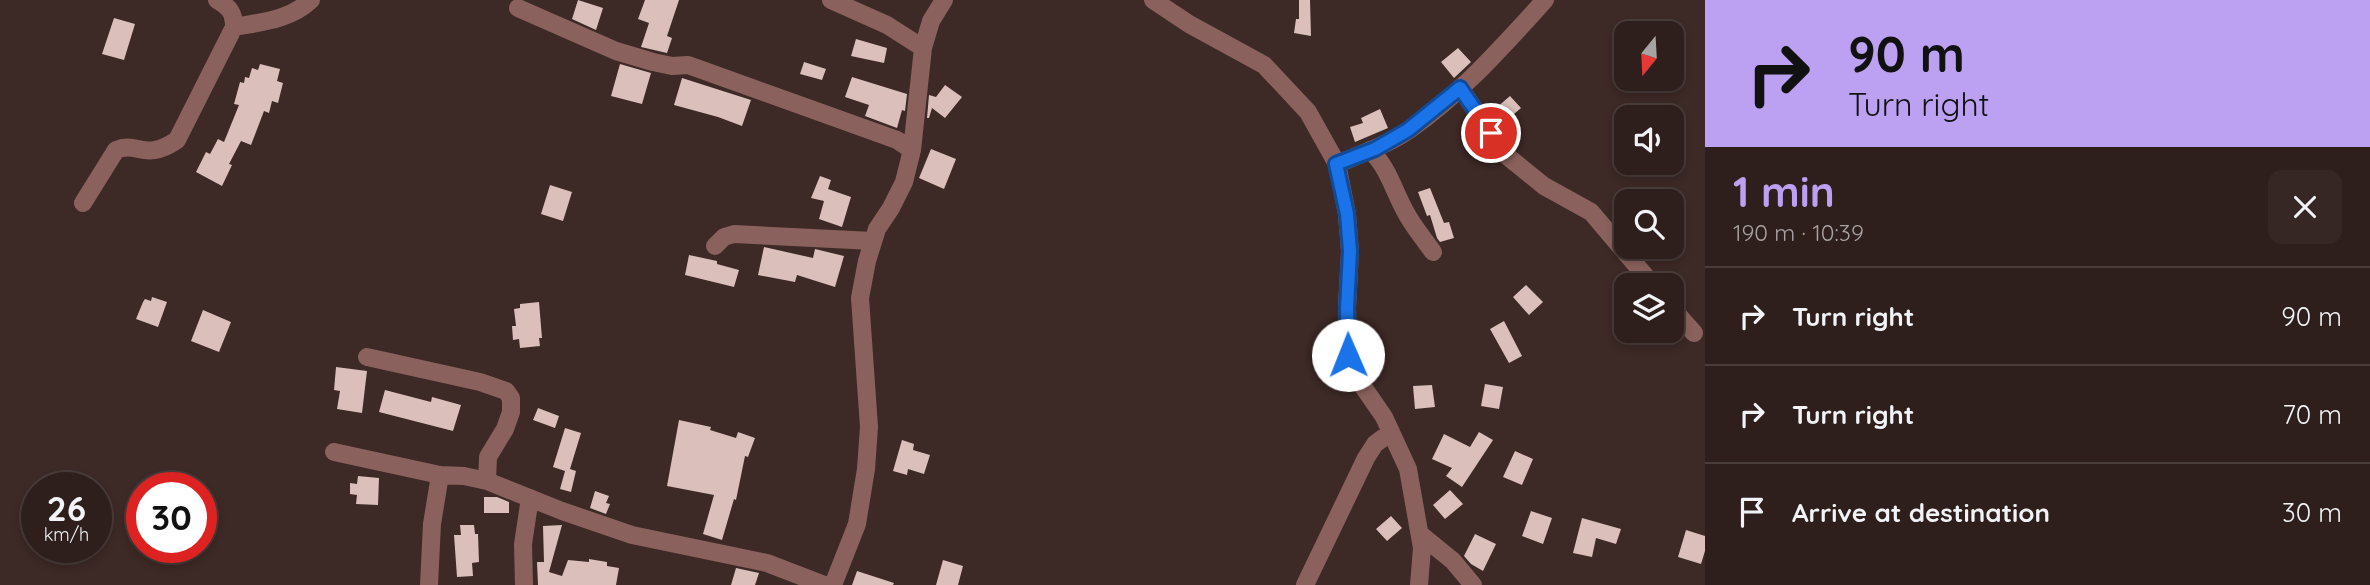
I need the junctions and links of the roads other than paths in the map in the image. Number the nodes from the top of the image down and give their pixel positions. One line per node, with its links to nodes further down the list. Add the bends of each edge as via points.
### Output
1 (217, 0): 8 (street, via 234,15)
2 (311, 0): 8 (street, via 300,11 281,18)
3 (831, 0): 9 (street, via 887,25)
4 (944, 0): 9 (street)
5 (1153, 0): 13 (street, via 1264,65 1308,112)
6 (1545, 0): 10 (street)
7 (518, 8): 11 (street, via 616,51 672,66 688,65 897,140)
8 (234, 27): 14 (street, via 177,140 148,153 116,150)
9 (923, 48): 11 (street)
10 (1460, 88): 12 (street, via 1408,130); 18 (street, via 1507,156 1544,186 1591,212)
11 (912, 150): 15 (street, via 904,183)
12 (1370, 150): 13 (street); 17 (street)
13 (1336, 164): 22 (street, via 1350,251 1348,355 1355,375)
14 (83, 203)
15 (873, 241): 16 (street, via 734,234 724,236); 31 (street, via 860,298 869,427 866,469 857,524)
16 (715, 246)
17 (1433, 251)
18 (1643, 273)
19 (1684, 322): 20 (street)
20 (1694, 333)
21 (368, 357): 25 (street, via 506,391 511,412 488,457)
22 (1391, 432): 27 (street, via 1408,469); 32 (street, via 1366,458)
23 (334, 452): 24 (street)
24 (440, 475): 25 (street); 28 (street)
25 (487, 481): 26 (street)
26 (530, 498): 29 (street, via 523,544); 30 (street, via 632,535 767,563)
27 (1420, 534): 33 (street); 34 (street)
28 (429, 585)
29 (524, 585)
30 (824, 585)
31 (833, 585)
32 (1305, 585)
33 (1419, 585)
34 (1473, 585)

